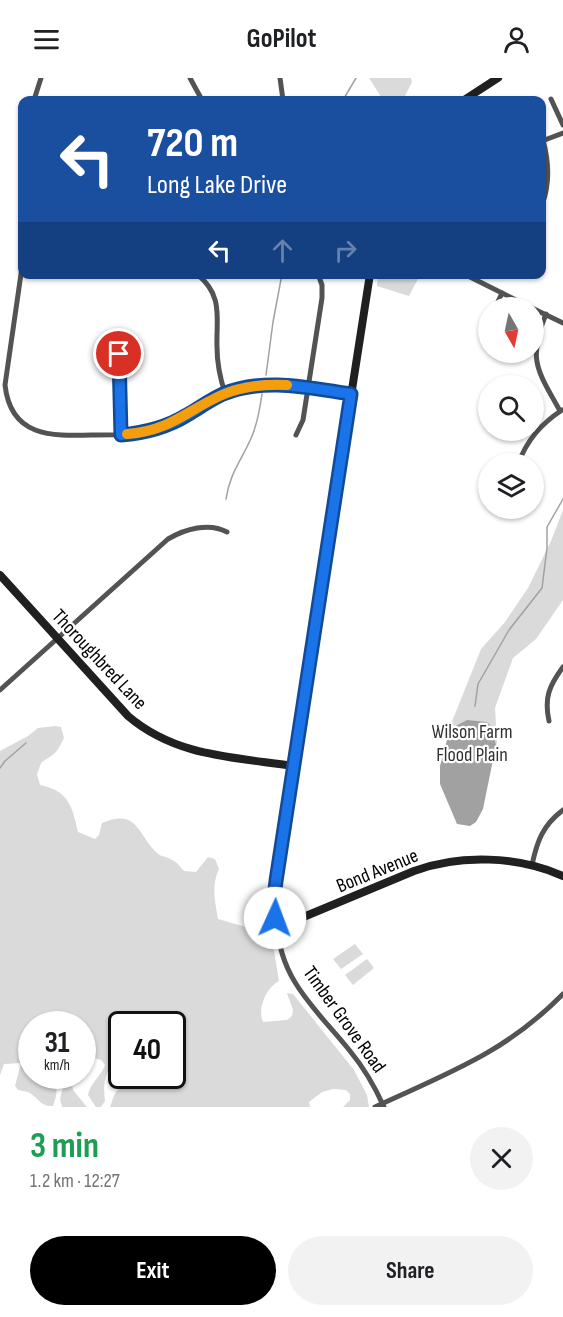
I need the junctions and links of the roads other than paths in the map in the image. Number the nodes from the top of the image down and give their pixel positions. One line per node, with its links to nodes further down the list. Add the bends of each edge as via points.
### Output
1 (41, 78): 5 (street)
2 (190, 78): 6 (street)
3 (280, 78): 7 (street)
4 (498, 78): 8 (street)
5 (35, 96)
6 (200, 96)
7 (282, 96)
8 (470, 96)
9 (551, 99): 10 (street)
10 (563, 125)
11 (563, 133): 12 (street)
12 (546, 139)
13 (546, 156): 14 (street)
14 (546, 192)
15 (20, 279): 30 (street, via 5,385 14,412 25,425 42,434)
16 (202, 279): 27 (street, via 218,307 218,360)
17 (320, 279): 26 (street, via 322,298)
18 (369, 279): 28 (street, Timber Grove Road)
19 (474, 279): 20 (street)
20 (502, 293): 21 (street); 22 (street)
21 (500, 297)
22 (510, 297)
23 (546, 314): 24 (street); 29 (street, via 536,342 536,360 542,379)
24 (563, 323)
25 (115, 342): 30 (street, via 120,361)
26 (308, 388): 27 (street, via 265,385); 28 (street); 31 (street, via 303,420)
27 (225, 393): 30 (street, via 165,426)
28 (351, 394): 39 (street, Timber Grove Road)
29 (562, 410): 32 (street, via 535,432)
30 (121, 435)
31 (296, 435)
32 (523, 453)
33 (227, 532): 35 (street, via 217,527 195,528 168,539)
34 (0, 575): 35 (street, Thoroughbred Lane)
35 (57, 638): 37 (street); 39 (street, Thoroughbred Lane, via 128,716 159,738 195,751)
36 (563, 668): 38 (street, via 547,694)
37 (0, 690)
38 (549, 720)
39 (294, 766): 43 (street, Timber Grove Road, via 274,904)
40 (563, 810): 41 (street, via 541,832)
41 (532, 865): 42 (street, Bond Avenue); 43 (street, Bond Avenue, via 497,860 434,865 289,923)
42 (563, 876)
43 (277, 924): 45 (street, Timber Grove Road, via 282,952 299,990 357,1060)
44 (563, 994): 45 (street, via 530,1025 498,1047)
45 (383, 1105): 46 (street)
46 (375, 1107)

